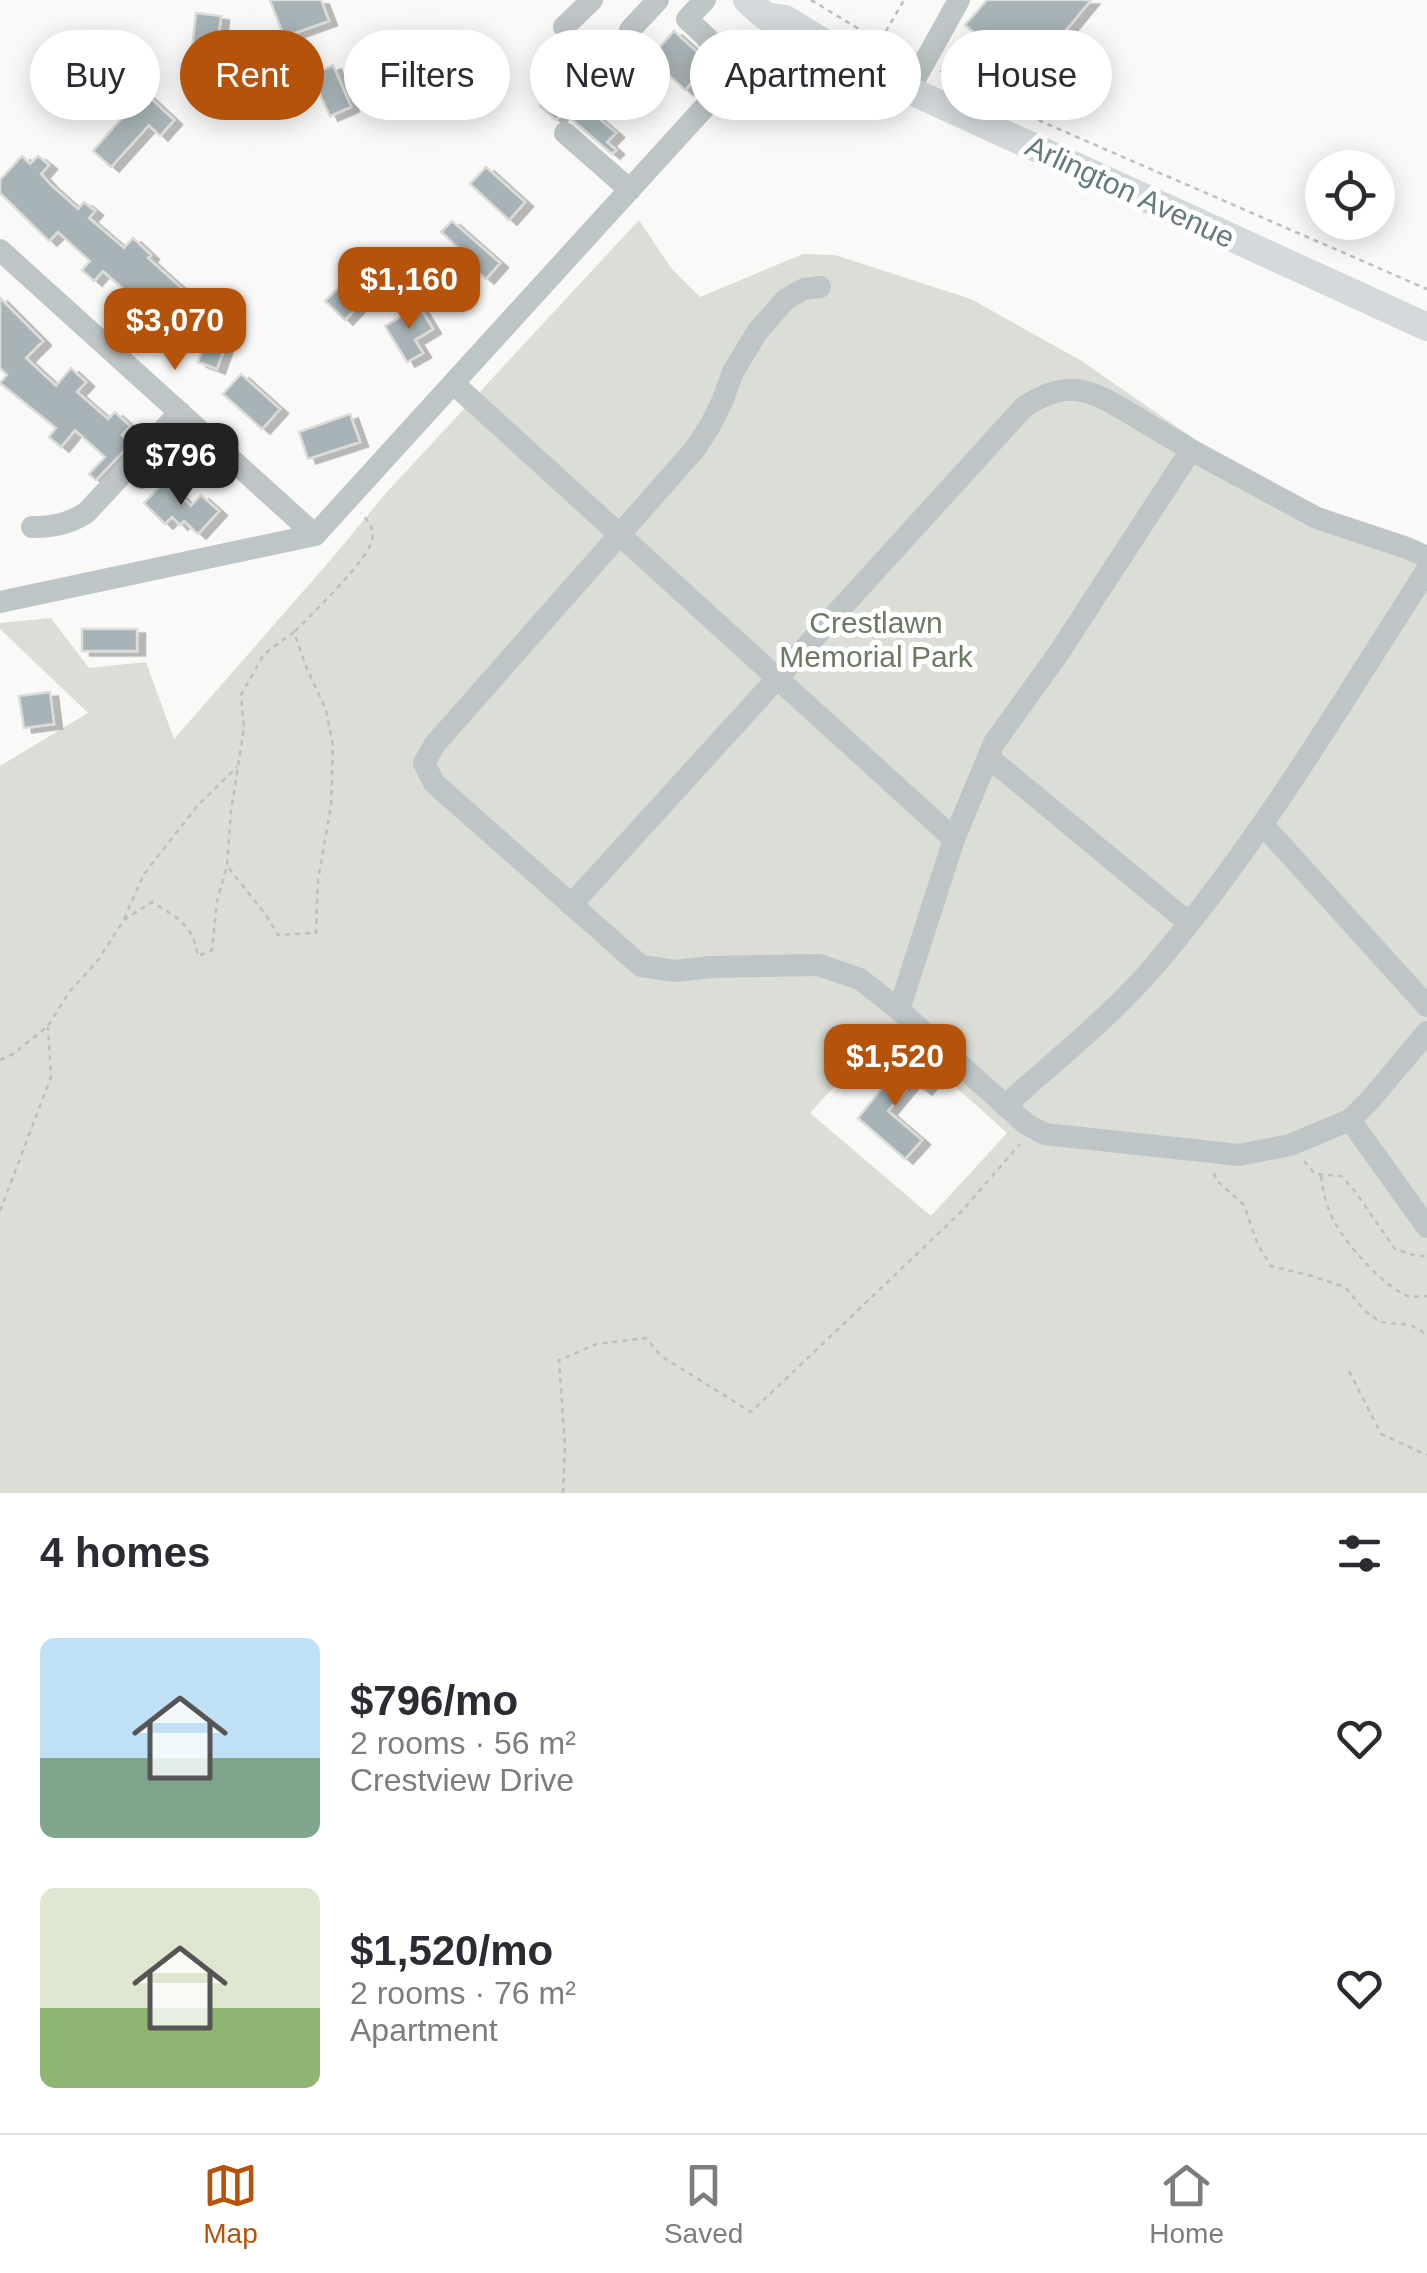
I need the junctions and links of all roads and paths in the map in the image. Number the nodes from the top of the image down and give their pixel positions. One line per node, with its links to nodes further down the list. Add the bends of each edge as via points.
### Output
1 (592, 0): 11 (street)
2 (658, 0): 12 (street)
3 (666, 0): 10 (street)
4 (705, 0): 10 (street)
5 (747, 0): 9 (main road, Arlington Avenue, via 764,16)
6 (811, 0): 7 (path, via 876,40)
7 (904, 0)
8 (959, 0): 15 (street)
9 (780, 9): 14 (main road, Arlington Avenue)
10 (687, 20): 13 (street)
11 (564, 27)
12 (630, 30)
13 (698, 30)
14 (810, 30)
15 (924, 63): 16 (street); 23 (path, via 1047,124)
16 (921, 69)
17 (921, 95): 24 (main road, Arlington Avenue)
18 (693, 120): 20 (street)
19 (566, 133): 20 (street)
20 (630, 190): 25 (street)
21 (0, 250): 26 (street)
22 (820, 287): 32 (street, via 786,299 757,332 696,449)
23 (1427, 289)
24 (1427, 327)
25 (454, 384): 29 (street); 32 (street)
26 (185, 417): 28 (street); 30 (street, via 86,514); 31 (street)
27 (1192, 450): 33 (street, via 1317,518); 37 (street, via 1098,394 1043,395 1024,407); 38 (street)
28 (141, 478)
29 (349, 499): 31 (street); 36 (path, via 372,526 372,544)
30 (32, 527)
31 (316, 535): 35 (street)
32 (621, 535): 37 (street); 43 (street, via 424,763 434,783)
33 (1427, 557)
34 (1427, 570): 40 (street)
35 (0, 602)
36 (294, 632): 39 (path, via 264,654 241,695); 42 (path, via 326,710 333,746 316,933 278,935)
37 (776, 677): 41 (street); 43 (street)
38 (988, 757): 41 (street); 45 (street)
39 (238, 766): 42 (path); 44 (path, via 198,804 144,874)
40 (1262, 826): 45 (street); 46 (street)
41 (954, 839): 47 (street)
42 (227, 866): 44 (path, via 212,950 198,956 180,919 152,902)
43 (571, 905): 47 (street, via 641,966 676,972 819,964 860,979)
44 (124, 920): 48 (path)
45 (1189, 923): 51 (street, via 1127,994)
46 (1427, 1006)
47 (900, 1010): 51 (street)
48 (48, 1026): 50 (path); 57 (path, via 51,1077)
49 (1427, 1032): 52 (street)
50 (0, 1060)
51 (1005, 1106): 53 (street)
52 (1350, 1120): 54 (street); 58 (street)
53 (1034, 1128): 55 (street); 64 (path, via 961,1212 751,1412 661,1356 646,1338 598,1344 559,1360)
54 (1290, 1145): 55 (street, via 1239,1156); 56 (path)
55 (1207, 1152): 61 (path, via 1216,1180 1244,1205 1272,1266 1344,1287 1380,1322)
56 (1320, 1174): 59 (path, via 1341,1176 1394,1249); 60 (path, via 1335,1224 1362,1258 1412,1298)
57 (0, 1210)
58 (1427, 1228)
59 (1427, 1256)
60 (1427, 1296)
61 (1427, 1334)
62 (1349, 1370): 63 (path, via 1381,1434)
63 (1427, 1455)
64 (563, 1493)

